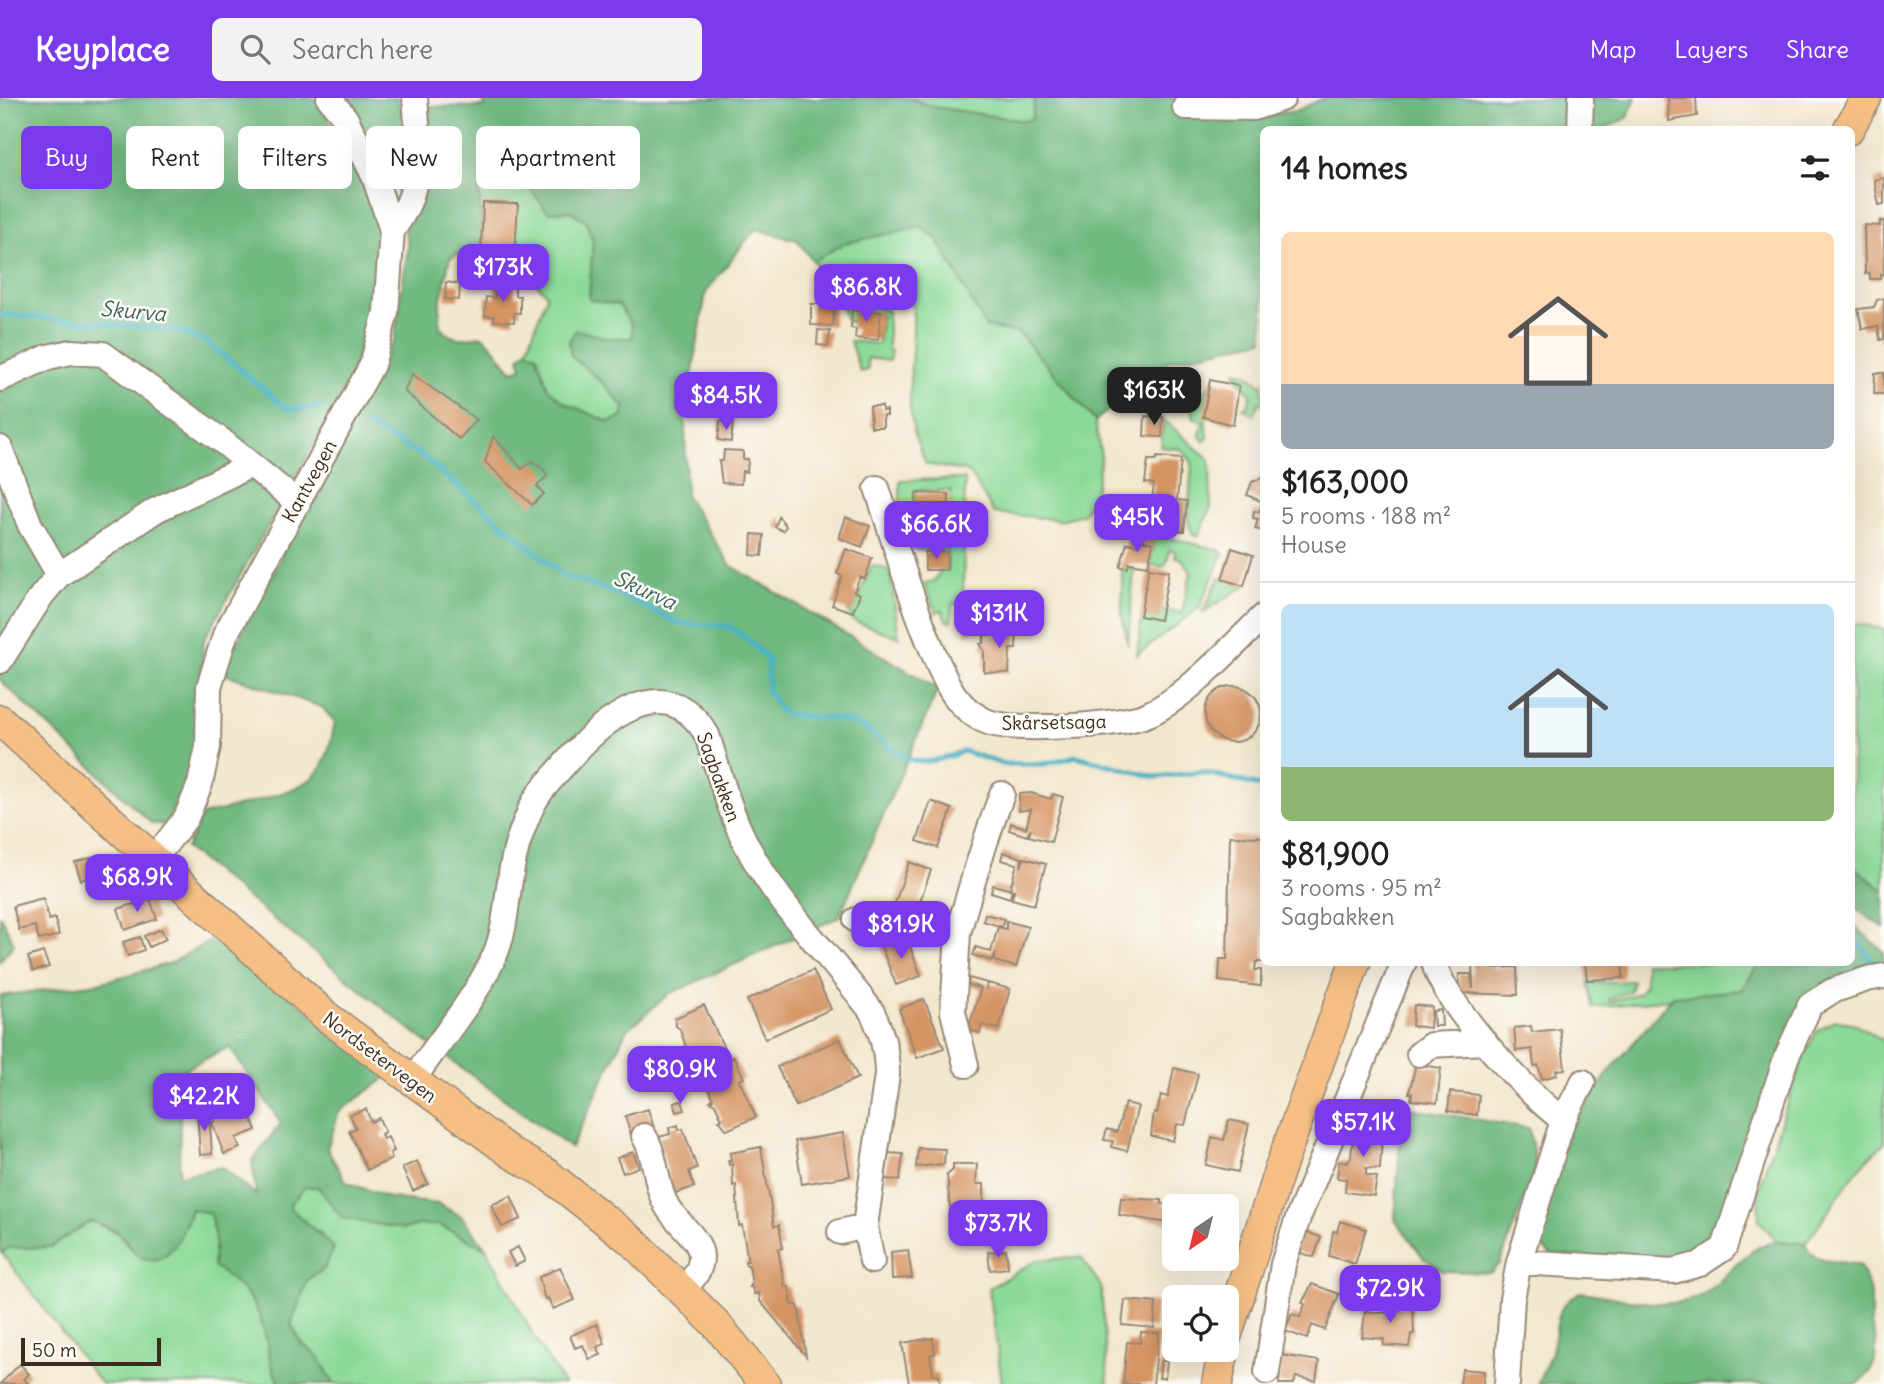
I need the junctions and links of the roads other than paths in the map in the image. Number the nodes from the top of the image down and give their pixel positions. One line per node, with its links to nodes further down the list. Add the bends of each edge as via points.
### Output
1 (329, 98): 9 (street, Kantvegen, via 346,120 374,176)
2 (415, 98): 9 (street, via 418,178 405,215)
3 (1283, 98): 6 (street, via 1254,108)
4 (1581, 98): 7 (street)
5 (1866, 98): 8 (main road)
6 (1185, 107)
7 (1580, 126)
8 (1850, 126)
9 (392, 230): 14 (street, Kantvegen, via 386,312 372,365)
10 (0, 379): 12 (street, via 71,352 103,354)
11 (0, 448): 15 (street, via 30,524)
12 (251, 466): 14 (street); 15 (street, via 156,510)
13 (877, 488): 16 (street, Skårsetsaga, via 913,600 944,675 971,713 991,723 1058,726 1147,715 1194,681)
14 (298, 503): 20 (street, Kantvegen, via 225,635 209,687 208,747 200,784 186,818)
15 (59, 575): 17 (street)
16 (1260, 620)
17 (0, 661)
18 (0, 720): 20 (main road, Nordsetervegen)
19 (1002, 794): 22 (street)
20 (154, 859): 30 (main road, Nordsetervegen, via 302,996)
21 (856, 920): 22 (street)
22 (958, 933): 29 (street, via 953,1012)
23 (1352, 966): 39 (main road)
24 (1402, 966): 41 (street, via 1298,1218 1283,1264)
25 (1435, 966): 27 (street, via 1438,979)
26 (1875, 977): 37 (street, via 1832,991 1810,1005 1796,1031 1724,1248 1700,1264 1674,1271)
27 (1485, 1042): 28 (street, via 1430,1045); 32 (street, via 1539,1103)
28 (1419, 1054)
29 (966, 1065)
30 (412, 1081): 34 (street, Sagbakken, via 493,958 513,859 539,793 597,730 620,713 649,702 677,707 707,735 752,856 872,1012 882,1035 887,1075); 38 (main road, Nordsetervegen, via 547,1174 632,1241)
31 (1583, 1082): 32 (street)
32 (1563, 1120): 37 (street)
33 (644, 1136): 38 (street, via 666,1206 699,1248 696,1276)
34 (865, 1226): 35 (street); 36 (street, Sagbakken)
35 (840, 1233)
36 (872, 1261)
37 (1519, 1262): 44 (street, via 1508,1334)
38 (683, 1290): 42 (main road, Nordsetervegen)
39 (1239, 1296)
40 (1221, 1362): 43 (main road)
41 (1266, 1372)
42 (765, 1384)
43 (1217, 1384)
44 (1507, 1384)

